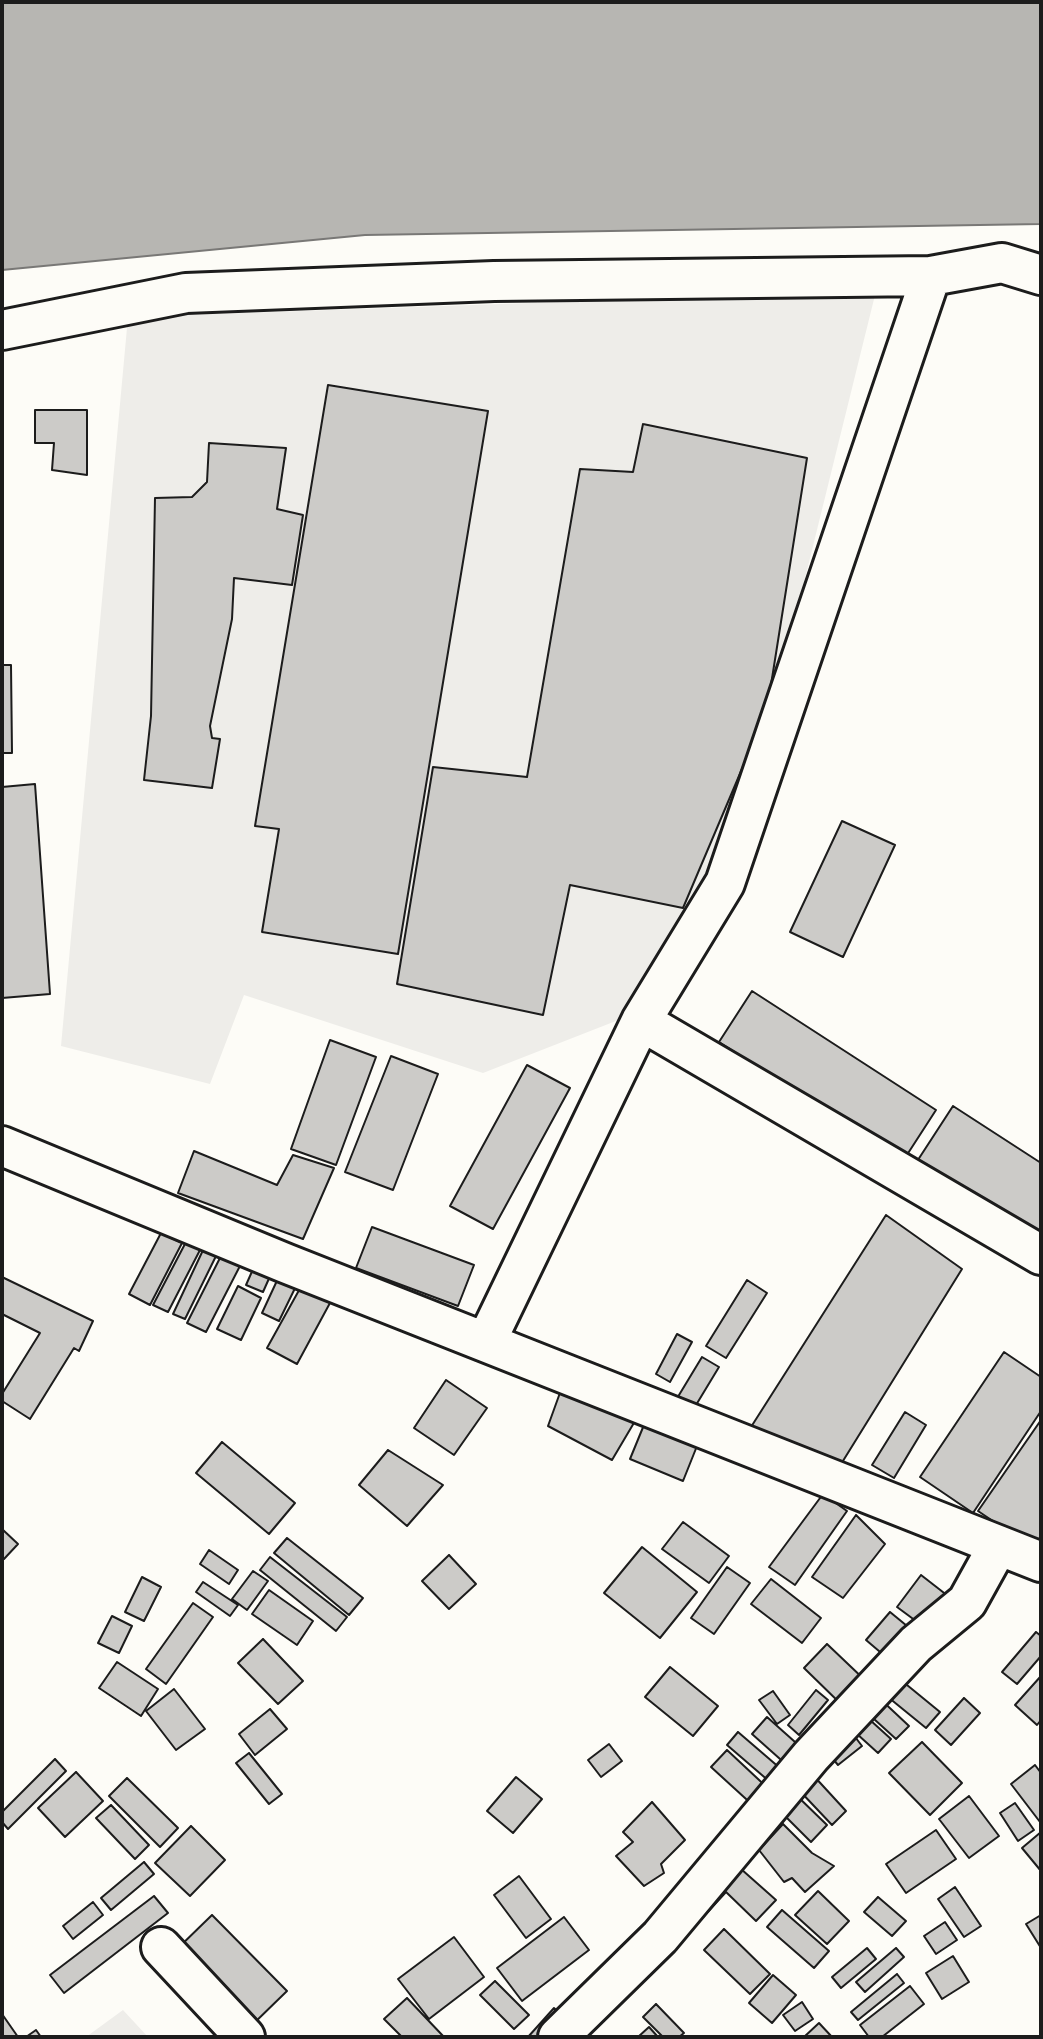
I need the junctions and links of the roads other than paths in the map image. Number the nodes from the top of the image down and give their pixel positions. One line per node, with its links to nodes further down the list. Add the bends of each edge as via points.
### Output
1 (1041, 275): 2 (street, via 1002,263)
2 (931, 276): 3 (street, via 494,281 186,293); 4 (street, via 725,883)
3 (2, 330)
4 (640, 1021): 6 (street); 7 (street)
5 (2, 1146): 7 (street)
6 (1041, 1255)
7 (486, 1342): 8 (street)
8 (998, 1546): 9 (street); 12 (street, via 967,1602 916,1644 811,1756 660,1937)
9 (1041, 1562)
10 (161, 1947): 11 (street)
11 (246, 2037)
12 (558, 2037)

